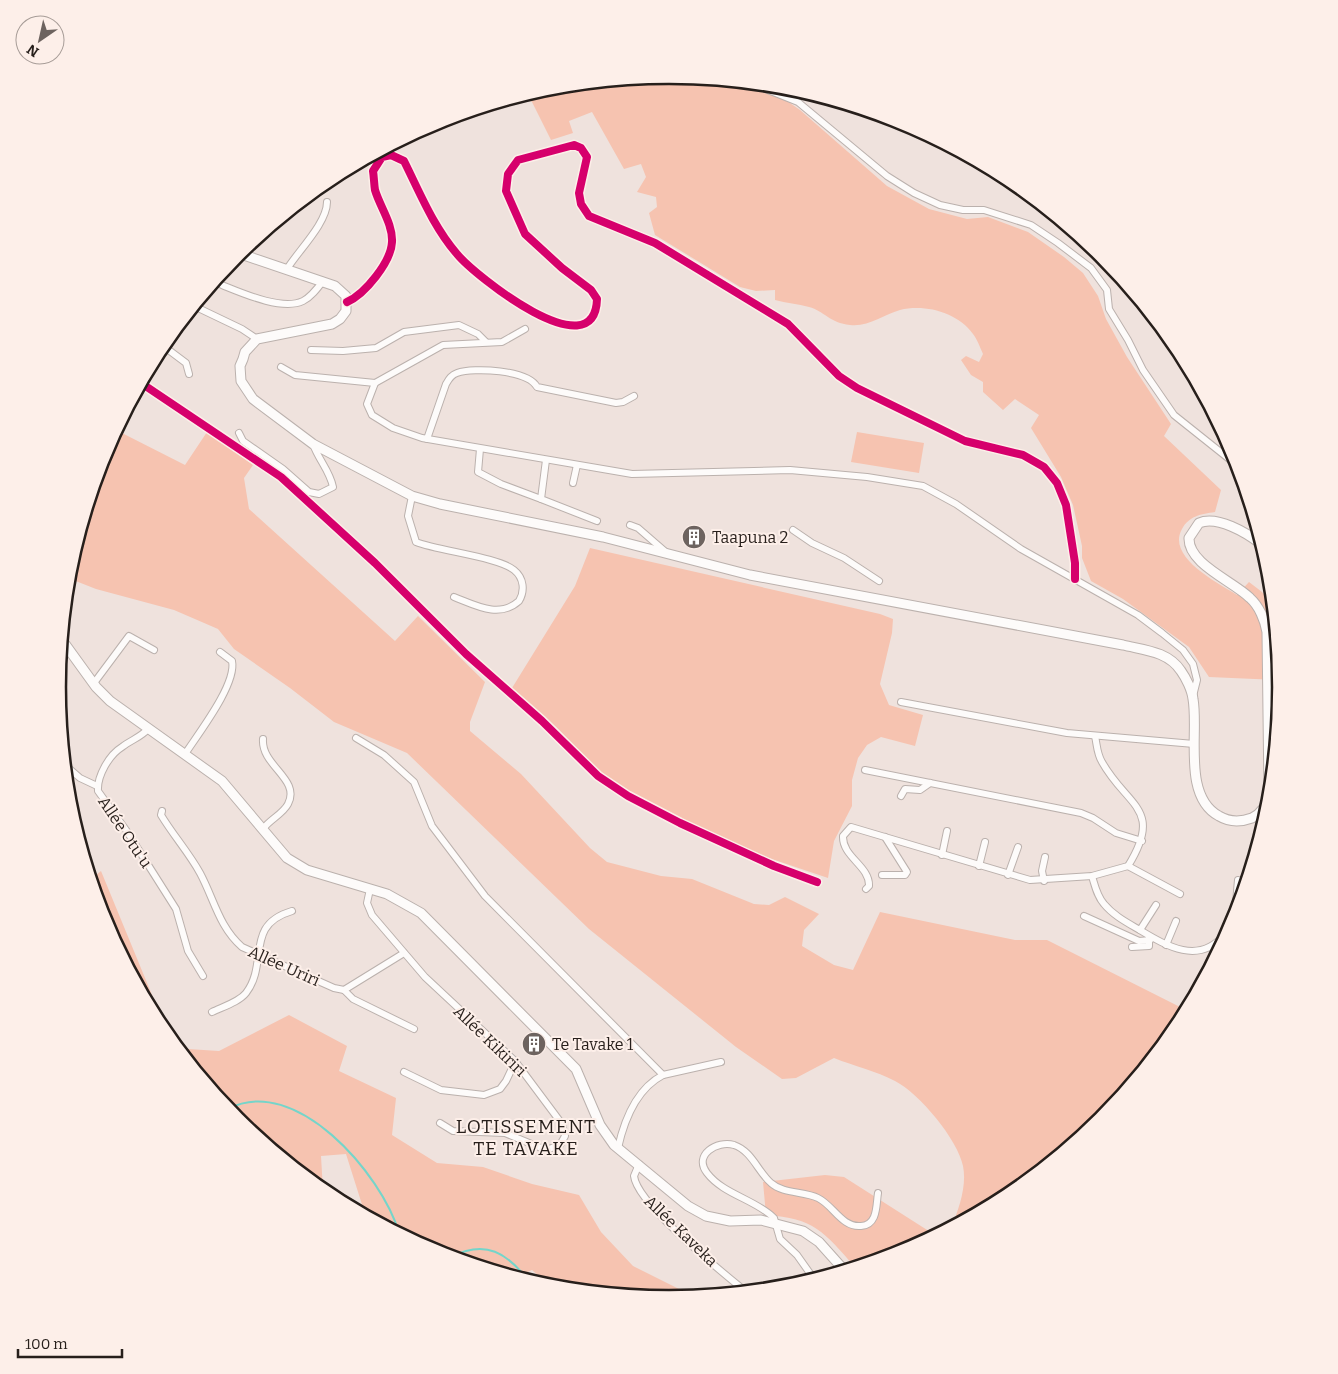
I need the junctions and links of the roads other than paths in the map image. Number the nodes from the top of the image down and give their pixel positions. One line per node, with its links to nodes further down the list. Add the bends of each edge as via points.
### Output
1 (780, 95): 25 (street, via 798,102 887,176 914,193 940,205 984,210 1031,225 1091,268 1107,290 1109,309 1164,402 1174,415)
2 (382, 157): 9 (street, via 373,171 375,188 392,241 377,276 357,298)
3 (383, 157): 36 (street, via 391,155 404,161 439,231 464,263 485,282 507,297 568,326 579,326 595,312 597,299 591,290 525,234 512,209 505,185 518,160 574,145 581,148 587,157 579,193 581,204 589,216 655,244 788,324 839,376 860,390 958,438 1027,457 1044,467 1057,483 1066,505)
4 (327, 202): 6 (street, via 320,222)
5 (248, 256): 6 (main road)
6 (287, 270): 7 (main road)
7 (322, 281): 8 (street, via 311,295 296,304 261,299); 9 (main road, via 339,288)
8 (222, 285)
9 (347, 302): 12 (main road, via 344,316 332,324)
10 (200, 309): 12 (street)
11 (525, 329): 13 (street, via 502,342)
12 (258, 340): 23 (main road, via 245,352 240,366 244,387 266,410)
13 (486, 342): 15 (street, via 478,334 460,326 404,332 376,348); 18 (street, via 443,345)
14 (169, 350): 17 (street, via 186,363)
15 (311, 350)
16 (281, 367): 18 (street, via 295,375)
17 (188, 374)
18 (374, 383): 21 (street, via 367,404 372,415 393,428)
19 (147, 386): 22 (street)
20 (634, 396): 21 (street, via 623,402 605,402 537,387 525,376 472,370 450,377 440,396)
21 (427, 439): 24 (street)
22 (235, 444): 23 (street, via 240,435 243,441 309,492 318,494 333,486); 74 (street, via 300,493 598,776 680,823)
23 (312, 444): 29 (main road)
24 (480, 449): 26 (street); 30 (street, via 478,472)
25 (1226, 457)
26 (546, 460): 27 (street); 30 (street)
27 (577, 465): 28 (street); 36 (street, via 643,475 790,470 916,484 948,499 1003,538)
28 (573, 483)
29 (412, 496): 35 (main road); 38 (street, via 408,516 416,542 503,564 516,572 523,584 519,601 498,612)
30 (541, 499): 31 (street)
31 (597, 521)
32 (630, 525): 35 (street)
33 (793, 530): 37 (street)
34 (1253, 539): 50 (main road, via 1205,520 1195,527 1188,544 1199,561 1250,598 1266,626)
35 (669, 554): 43 (main road, via 750,575 1154,652 1179,668)
36 (1075, 579): 43 (street, via 1138,615 1183,650 1196,672)
37 (879, 581)
38 (454, 597)
39 (68, 648): 42 (main road)
40 (154, 650): 42 (street, via 129,636)
41 (220, 652): 51 (street, via 232,661 232,674 223,696)
42 (94, 682): 45 (main road, via 110,701)
43 (1193, 698): 49 (main road)
44 (901, 702): 46 (street)
45 (148, 729): 51 (main road); 55 (street, Allée Otu'u, via 113,754)
46 (1095, 736): 49 (street); 62 (street, via 1101,761 1142,817)
47 (356, 738): 97 (street, via 384,755 414,782 432,826 485,896)
48 (263, 739): 59 (street, via 264,755 288,783 290,793 287,806)
49 (1194, 744): 58 (main road, via 1200,795 1211,811 1234,821)
50 (1269, 744)
51 (185, 754): 59 (main road, via 222,780)
52 (865, 770): 54 (street)
53 (72, 771): 55 (street)
54 (930, 783): 56 (street, via 920,790 905,789); 62 (street, via 1081,814 1116,833)
55 (97, 786): 90 (street, Allée Otu'u, via 100,797 126,830 176,909 188,951)
56 (900, 796)
57 (162, 811): 89 (street, Allée Uriri, via 166,824 200,872 222,926 242,947)
58 (1258, 814)
59 (263, 829): 75 (main road, via 287,858 307,870)
60 (948, 831): 65 (street)
61 (884, 837): 65 (street); 69 (street, via 907,872 905,875); 76 (street, via 851,826 843,836 844,848 868,877)
62 (1142, 841): 68 (street)
63 (985, 842): 67 (street)
64 (1018, 847): 70 (street)
65 (942, 855): 67 (street)
66 (1045, 856): 73 (street)
67 (979, 866): 70 (street)
68 (1128, 866): 71 (street); 78 (street)
69 (882, 875)
70 (1008, 875): 73 (street)
71 (1092, 876): 73 (street); 83 (street, via 1097,894 1108,909)
72 (1238, 880): 77 (street)
73 (1044, 881)
74 (817, 882)
75 (370, 889): 88 (street, Allée Kikiriri, via 367,903 370,913); 99 (main road, via 421,912 576,1069 600,1125)
76 (866, 889)
77 (1237, 889)
78 (1180, 894)
79 (1156, 905): 83 (street)
80 (292, 911): 89 (street, via 271,921 262,936)
81 (1084, 916): 84 (street, via 1139,941)
82 (1176, 922): 86 (street)
83 (1140, 930): 84 (street)
84 (1149, 938): 86 (street); 87 (street, via 1150,944 1145,948)
85 (1215, 943): 86 (street, via 1194,951 1181,951)
86 (1166, 945)
87 (1132, 947)
88 (404, 953): 91 (street); 94 (street, Allée Kikiriri, via 442,994)
89 (259, 954): 91 (street, Allée Uriri); 92 (street, via 253,980 246,993)
90 (203, 976)
91 (344, 990): 93 (street, Allée Uriri, via 353,999)
92 (212, 1012)
93 (414, 1030)
94 (515, 1062): 96 (street, via 500,1089 484,1095 441,1090); 98 (street, Allée Kikiriri, via 562,1124 565,1136 560,1145 546,1150 505,1133 453,1131)
95 (721, 1062): 97 (street)
96 (404, 1072)
97 (663, 1075): 99 (street, via 632,1108)
98 (440, 1123)
99 (618, 1148): 100 (main road)
100 (639, 1164): 102 (main road, via 688,1206 706,1216 730,1221); 105 (street, Allée Kaveka, via 634,1176 638,1189 684,1237)
101 (878, 1193): 102 (street, via 875,1216 869,1224 850,1224 826,1202 771,1183 751,1158 734,1146 718,1144 710,1148 703,1161 706,1172 744,1201 769,1213)
102 (777, 1223): 103 (main road, via 804,1231); 104 (street, via 780,1239)
103 (839, 1265)
104 (810, 1273)
105 (739, 1286)

